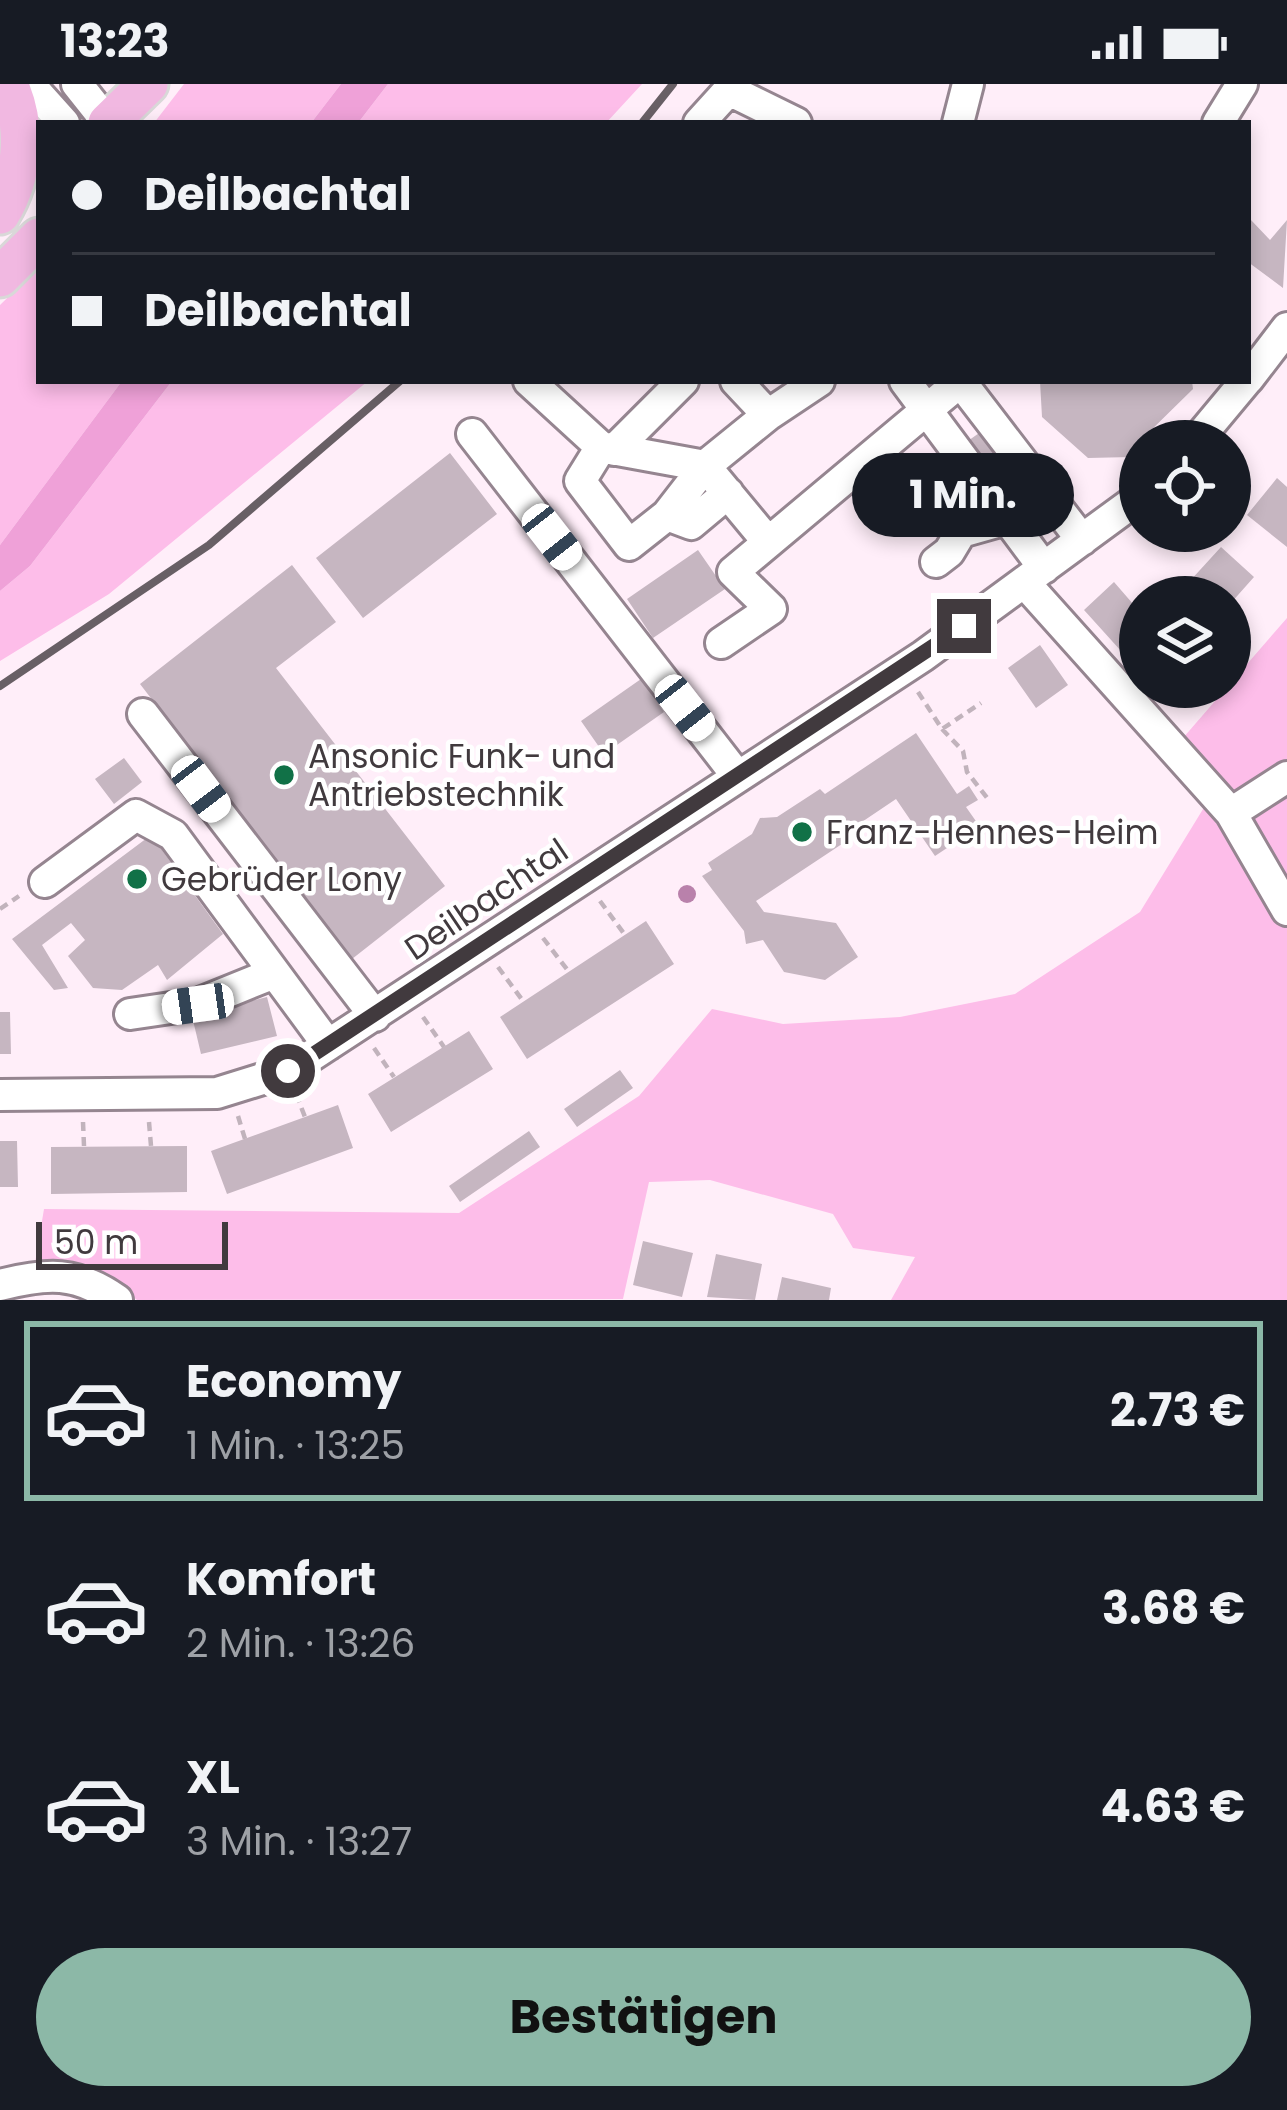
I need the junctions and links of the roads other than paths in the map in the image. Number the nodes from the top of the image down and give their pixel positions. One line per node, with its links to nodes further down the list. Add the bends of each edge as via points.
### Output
1 (8, 84): 18 (main road, via 21,126 19,159)
2 (29, 84): 9 (street)
3 (76, 84): 10 (street)
4 (148, 84): 11 (main road)
5 (173, 84): 12 (main road)
6 (968, 84): 15 (street)
7 (1242, 84): 16 (street)
8 (731, 87): 13 (street); 14 (street)
9 (61, 120)
10 (106, 120)
11 (111, 120)
12 (141, 120)
13 (702, 120)
14 (791, 120)
15 (959, 120)
16 (1220, 120)
17 (36, 196): 19 (main road)
18 (0, 214)
19 (0, 226)
20 (36, 241): 21 (main road)
21 (0, 277)
22 (1287, 328): 23 (street)
23 (1251, 375)
24 (532, 384): 36 (street)
25 (680, 384): 36 (street)
26 (739, 384): 33 (street)
27 (815, 384): 33 (street)
28 (907, 384): 32 (street)
29 (956, 384): 32 (street)
30 (962, 384): 42 (street)
31 (1244, 384): 34 (street)
32 (923, 412): 41 (street); 43 (street)
33 (768, 415): 37 (street)
34 (1214, 420)
35 (472, 434): 48 (street)
36 (607, 449): 37 (street); 40 (street, via 580,481 629,544)
37 (705, 466): 38 (street); 40 (street)
38 (728, 493): 40 (street, via 691,524); 43 (street)
39 (1119, 513): 42 (street, Deilbachtal)
40 (667, 515)
41 (1006, 519): 44 (street, via 962,532); 45 (street)
42 (1082, 540): 45 (street, Deilbachtal)
43 (768, 542): 46 (street, via 734,572 771,609)
44 (936, 562)
45 (1034, 575): 48 (street, Deilbachtal); 50 (street)
46 (721, 643)
47 (143, 714): 55 (street)
48 (738, 777): 55 (street, Deilbachtal)
49 (1287, 777): 50 (street)
50 (1226, 808): 52 (street)
51 (45, 882): 53 (street, via 136,815 155,822)
52 (1287, 910)
53 (274, 973): 54 (street, via 198,1004); 56 (street)
54 (130, 1014)
55 (367, 1021): 56 (street, Deilbachtal)
56 (328, 1045): 57 (street, Deilbachtal, via 288,1071 217,1094)
57 (0, 1096)
58 (0, 1285): 59 (street, via 61,1274)
59 (117, 1300)

